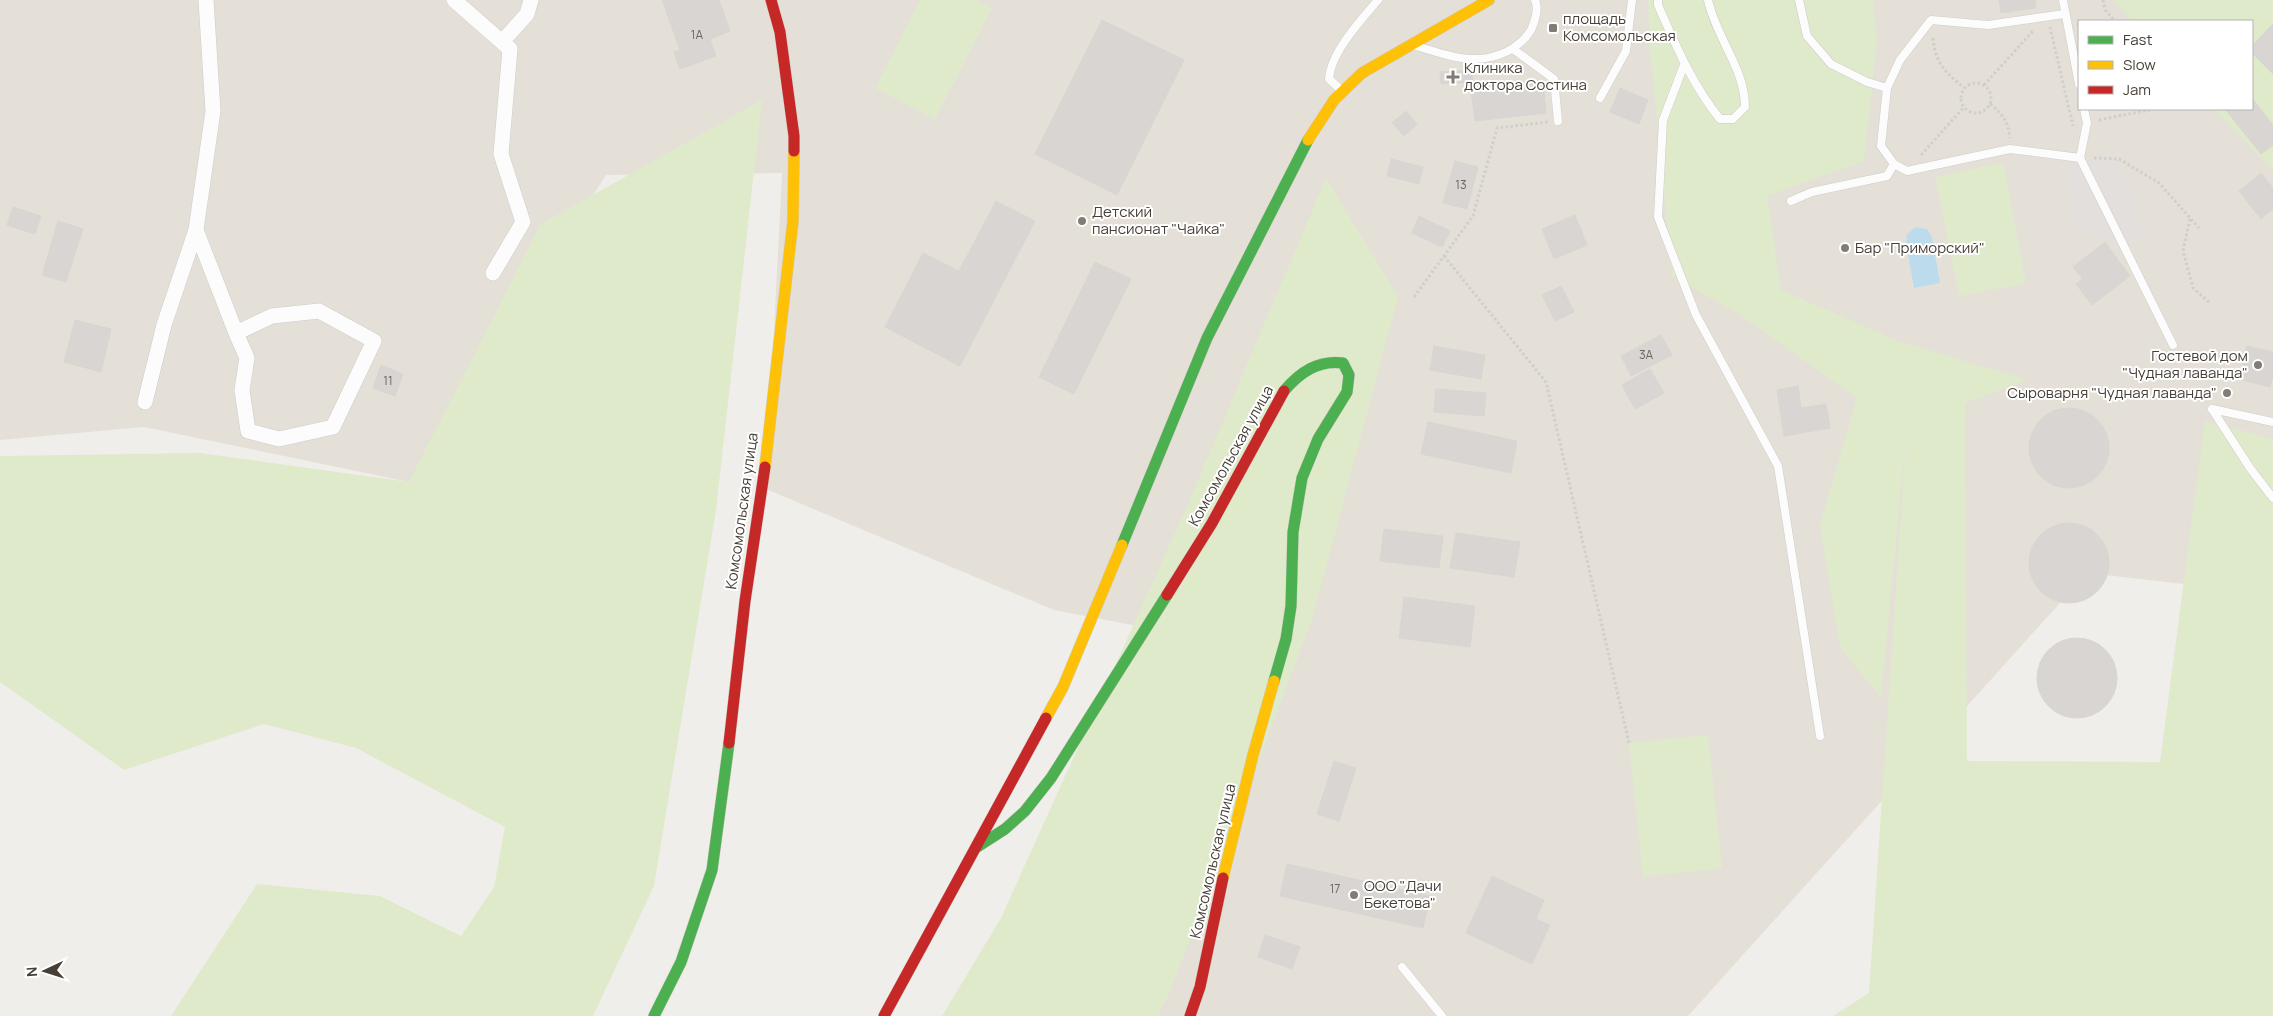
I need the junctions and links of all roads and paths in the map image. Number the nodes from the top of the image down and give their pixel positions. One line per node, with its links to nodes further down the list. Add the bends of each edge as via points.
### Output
1 (206, 0): 42 (street, via 213,111)
2 (454, 0): 18 (street)
3 (531, 0): 18 (street, via 527,14)
4 (770, 0): 56 (main road, Комсомольская улица, via 780,32 794,136 793,221 712,870 681,962)
5 (1378, 0): 26 (lane, via 1350,34 1330,69 1329,79)
6 (1489, 0): 19 (main road, Комсомольская улица)
7 (1535, 0): 20 (lane, via 1534,22 1527,37)
8 (1632, 0): 27 (lane, via 1626,51)
9 (1658, 0): 21 (lane)
10 (1708, 0): 21 (lane, via 1711,16 1745,90 1745,107 1733,119 1720,120)
11 (1799, 0): 24 (lane, via 1807,36 1831,64)
12 (2062, 0): 14 (lane)
13 (2103, 0): 17 (path, via 2105,10)
14 (2064, 14): 15 (lane); 22 (lane)
15 (2047, 16): 16 (lane, via 1988,25); 23 (path); 34 (path)
16 (1931, 20): 24 (lane, via 1900,60); 25 (path, via 1934,52 1947,76)
17 (2114, 20)
18 (502, 42): 44 (street, via 510,49 502,154 523,222)
19 (1412, 44): 20 (lane, via 1470,61 1492,58); 26 (main road, Комсомольская улица, via 1362,73)
20 (1513, 49): 32 (lane, via 1554,79)
21 (1684, 64): 52 (lane, via 1663,120 1658,217 1696,315 1778,466)
22 (2078, 79)
23 (1984, 85): 25 (path, via 1974,83); 28 (path, via 1990,93)
24 (1886, 88): 37 (lane, via 1881,146)
25 (1965, 88): 29 (path, via 1961,97)
26 (1343, 92): 54 (main road, Комсомольская улица, via 1312,133 1207,338 1063,687)
27 (1600, 98)
28 (1990, 104): 29 (path, via 1983,111 1973,113); 35 (path, via 2002,114 2009,127)
29 (1964, 107): 38 (path)
30 (2084, 110): 33 (lane)
31 (2149, 110): 33 (path)
32 (1558, 121): 43 (path, via 1497,128 1473,216)
33 (2087, 122): 36 (lane)
34 (2074, 129)
35 (2010, 149): 36 (lane); 38 (lane)
36 (2080, 158): 40 (path, via 2120,159 2159,183); 48 (lane)
37 (1894, 164): 38 (lane); 39 (lane, via 1887,176 1812,192)
38 (1907, 171)
39 (1791, 201)
40 (2190, 218): 41 (path); 46 (path, via 2183,251 2193,288)
41 (2199, 228)
42 (196, 230): 47 (street); 49 (street, via 164,325)
43 (1444, 256): 45 (path); 53 (path, via 1546,382)
44 (493, 273)
45 (1414, 298)
46 (2209, 302)
47 (236, 333): 47 (street, via 272,316 319,311 374,341 333,427 279,439 248,430 242,390 248,358)
48 (2173, 345)
49 (145, 402)
50 (2273, 422): 51 (lane, via 2212,409)
51 (2273, 498)
52 (1820, 736)
53 (1629, 743)
54 (977, 847): 57 (main road, Комсомольская улица); 58 (main road, Комсомольская улица, via 1025,811 1051,778 1212,523 1282,394 1310,367 1324,362 1343,363 1350,375 1347,392 1318,439 1302,478 1293,532 1291,606 1286,639 1242,799 1202,978)
55 (1402, 967): 59 (lane)
56 (654, 1016)
57 (884, 1016)
58 (1190, 1016)
59 (1442, 1016)

